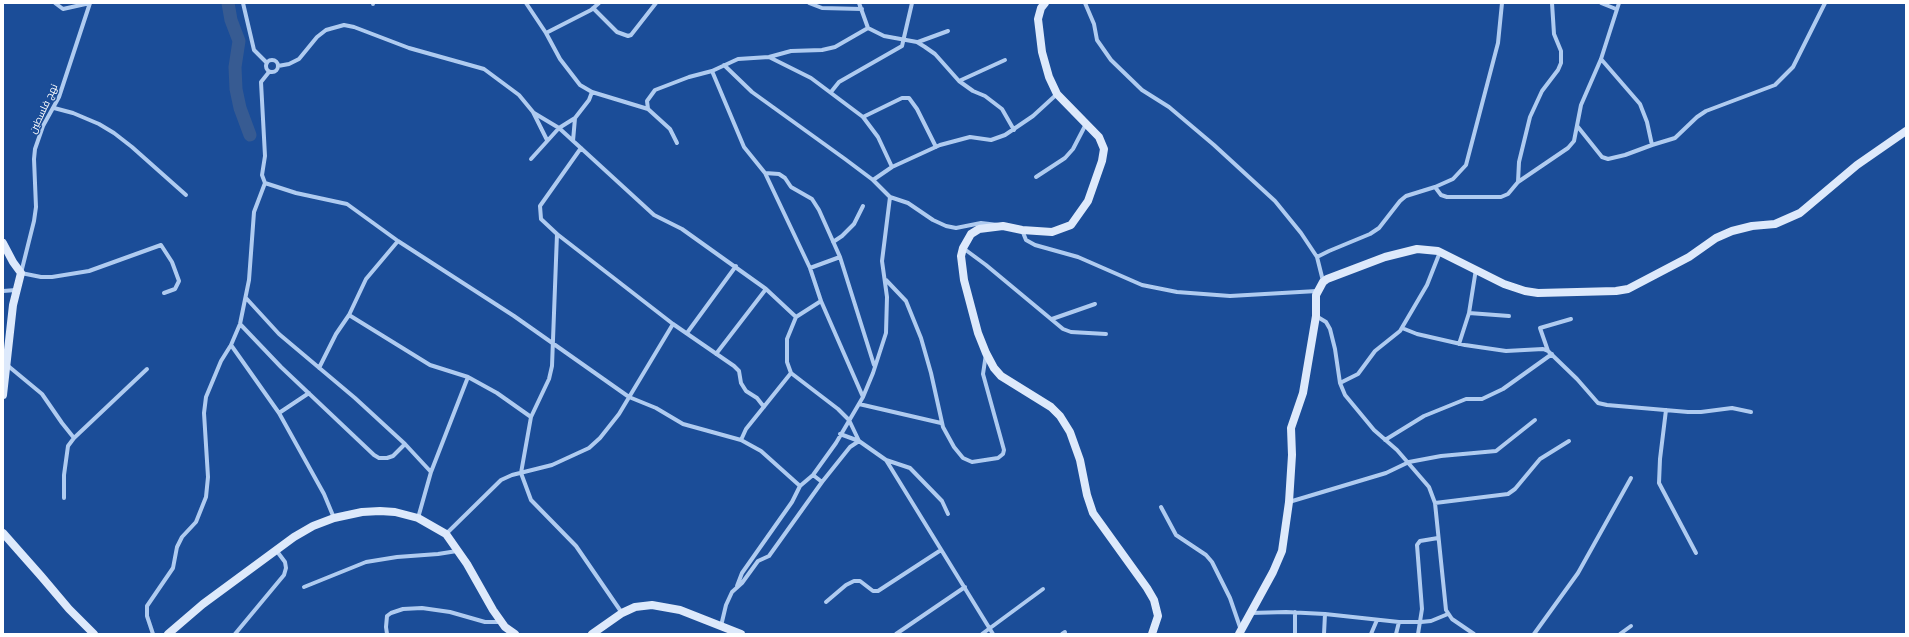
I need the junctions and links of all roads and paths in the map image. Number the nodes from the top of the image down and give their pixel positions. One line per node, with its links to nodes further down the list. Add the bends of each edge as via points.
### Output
1 (55, 3): 2 (street, via 63,9)
2 (90, 3): 37 (street, نهج فلسطين, via 63,88)
3 (243, 3): 28 (street, via 254,50)
4 (526, 3): 22 (street)
5 (599, 3): 17 (street)
6 (656, 3): 17 (street, via 628,36 617,32)
7 (809, 3): 18 (street, via 822,8)
8 (859, 3): 18 (street)
9 (912, 3): 23 (street)
10 (1045, 3): 36 (street, via 1038,19 1042,52)
11 (1085, 3): 73 (street, via 1094,24 1097,40 1111,60 1142,90 1169,107 1214,144 1275,201)
12 (1502, 3): 60 (street, via 1498,43 1466,165 1453,179)
13 (1552, 3): 58 (street, via 1554,34 1561,63 1542,91 1530,117 1519,162)
14 (1601, 3): 19 (street)
15 (1619, 3): 19 (street)
16 (1825, 3): 50 (street, via 1793,67 1775,85 1706,111 1674,138)
17 (593, 8): 22 (street)
18 (862, 9): 20 (street)
19 (1616, 9): 26 (street)
20 (868, 28): 23 (street, via 884,36); 25 (street, via 835,47 791,51)
21 (948, 31): 24 (street)
22 (546, 33): 34 (street, via 560,59 580,85)
23 (904, 41): 24 (street); 35 (street, via 897,51 839,82)
24 (917, 42): 33 (street, via 934,54)
25 (769, 57): 30 (street, via 738,59); 35 (street, via 811,78)
26 (1601, 59): 43 (street, via 1581,105); 50 (street, via 1640,104)
27 (1005, 60): 33 (street)
28 (267, 63): 29 (street, via 273,60); 32 (street)
29 (278, 66): 32 (street, via 276,71); 39 (street, via 289,64 299,58 326,30 344,25 409,48 484,69 507,85)
30 (724, 66): 31 (street); 57 (street, via 752,92)
31 (712, 71): 38 (street, via 655,90 648,101); 55 (street, via 744,147)
32 (269, 72): 59 (street, via 261,82 265,156 262,176)
33 (959, 80): 45 (street, via 1002,109)
34 (592, 92): 38 (street); 41 (street)
35 (831, 92): 40 (street)
36 (1056, 94): 42 (street); 45 (street)
37 (54, 108): 61 (street, via 73,113 114,133); 77 (street, نهج فلسطين, via 43,126 35,149 34,221)
38 (648, 109): 49 (street, via 670,129)
39 (533, 112): 44 (street); 47 (street)
40 (863, 117): 51 (street, via 902,98 909,98); 54 (street, via 878,137)
41 (575, 118): 44 (street); 48 (street)
42 (1086, 124): 56 (street, via 1073,149 1054,166); 65 (street, via 1099,138 1104,149 1084,209 1071,225 1062,229 1052,232)
43 (1578, 127): 50 (street, via 1602,157 1608,159); 58 (street, via 1574,141 1568,148)
44 (559, 128): 47 (street); 48 (street)
45 (1014, 130): 51 (street, via 991,140 970,137)
46 (1906, 131): 76 (street, via 1857,165 1800,213 1775,224 1752,226 1716,238 1689,257 1628,289 1538,293 1504,284)
47 (547, 140): 53 (street)
48 (573, 140): 52 (street)
49 (677, 143)
50 (1652, 145)
51 (936, 147): 54 (street)
52 (581, 148): 66 (street, via 540,206 541,219); 74 (street, via 654,215 682,229)
53 (531, 159)
54 (892, 167): 57 (street)
55 (765, 174): 68 (street, via 779,174 791,187 812,199); 75 (street)
56 (1036, 177)
57 (873, 180): 62 (street)
58 (1518, 182): 60 (street, via 1511,192 1501,196 1447,197 1441,195)
59 (265, 183): 67 (street, via 296,193 348,204); 85 (street, via 254,212)
60 (1435, 187): 73 (street, via 1400,201 1379,228 1370,234)
61 (186, 195)
62 (890, 197): 64 (street, via 908,203 946,226 964,228 988,223); 78 (street, via 882,261)
63 (863, 206): 68 (street, via 854,224)
64 (1002, 226): 65 (street); 70 (street, via 971,234)
65 (1022, 230): 83 (street, via 1026,240 1035,245 1078,257 1142,285 1177,292 1230,296)
66 (557, 234): 96 (street); 100 (street)
67 (398, 241): 89 (street, via 366,279); 100 (street)
68 (833, 242): 72 (street)
69 (3, 243): 77 (street)
70 (963, 248): 93 (street); 103 (street, via 961,256 964,280)
71 (1440, 252): 76 (street); 79 (street, via 1417,249 1404,251 1372,261); 97 (street, via 1427,286)
72 (840, 257): 75 (street); 107 (street)
73 (1317, 257): 79 (street)
74 (736, 266): 80 (street); 98 (street)
75 (810, 268): 86 (street)
76 (1476, 269): 88 (street)
77 (21, 273): 81 (street); 84 (street, via 52,277 90,271 161,245 172,262 179,281 175,289)
78 (886, 279): 107 (street, via 886,333); 125 (street, via 906,301 919,332 931,373)
79 (1323, 282): 83 (street)
80 (766, 289): 90 (street); 105 (street)
81 (16, 290): 82 (street); 106 (street)
82 (3, 291)
83 (1318, 291): 91 (street)
84 (164, 293)
85 (246, 298): 95 (street); 108 (street, via 279,334)
86 (821, 301): 90 (street); 116 (street)
87 (1095, 304): 93 (street)
88 (1469, 313): 92 (street); 101 (street)
89 (349, 315): 108 (street); 111 (street, via 430,365)
90 (796, 316): 110 (street, via 787,340 787,362)
91 (1316, 316): 112 (street, via 1326,322 1330,329); 142 (street, via 1303,393 1291,428)
92 (1509, 316)
93 (1052, 319): 99 (street, via 1067,331)
94 (1570, 319): 104 (street, via 1540,328)
95 (240, 324): 102 (street); 113 (street)
96 (673, 324): 98 (street); 115 (street)
97 (1402, 328): 101 (street); 112 (street, via 1375,351 1358,374)
98 (687, 333): 105 (street)
99 (1106, 334)
100 (552, 342): 115 (street); 122 (street, via 549,379)
101 (1460, 344): 104 (street, via 1506,351 1544,349)
102 (231, 345): 121 (street); 175 (street, via 221,360 206,397 206,497 196,522 180,542 172,568 147,606 147,616)
103 (986, 353): 125 (street, via 983,374 1004,448 1003,454 992,459 972,462 963,458 954,448); 184 (street, via 1001,376 1051,407 1070,432 1080,460 1091,509 1154,600 1158,616)
104 (1550, 353): 119 (street, via 1598,403); 129 (street, via 1503,389 1482,399 1466,399 1424,416)
105 (716, 354): 118 (street, via 739,371 741,383)
106 (7, 364): 114 (street); 127 (street, via 42,394)
107 (874, 365): 116 (street)
108 (319, 368): 132 (street)
109 (147, 369): 127 (street)
110 (791, 373): 118 (street); 123 (street)
111 (468, 377): 122 (street, via 497,393); 135 (street)
112 (1340, 383): 129 (street, via 1356,409)
113 (309, 393): 121 (street); 132 (street, via 379,458 393,456)
114 (3, 395)
115 (630, 397): 128 (street, via 656,408 683,424); 136 (street, via 620,414 589,448 552,465)
116 (863, 397): 117 (street)
117 (859, 404): 123 (street); 125 (street)
118 (764, 407): 128 (street, via 746,429)
119 (1666, 410): 120 (street, via 1702,412 1732,408); 154 (street, via 1659,484)
120 (1751, 412)
121 (279, 413): 146 (street, via 321,488)
122 (531, 417): 136 (street)
123 (849, 420): 126 (street); 130 (street)
124 (1536, 420): 134 (street, via 1496,450)
125 (941, 423)
126 (840, 434): 130 (street); 137 (street)
127 (74, 438): 141 (street, via 68,446)
128 (741, 440): 140 (street, via 761,451)
129 (1385, 440): 134 (street)
130 (859, 441): 133 (street); 139 (street, via 850,447)
131 (1569, 441): 143 (street, via 1540,459 1508,494)
132 (405, 444): 135 (street)
133 (886, 460): 145 (street, via 910,468 942,501); 152 (street)
134 (1409, 462): 142 (street, via 1386,473); 143 (street, via 1429,487)
135 (431, 472): 147 (street)
136 (521, 473): 149 (street, via 501,480); 161 (street, via 531,500 576,546)
137 (813, 474): 139 (street); 140 (street)
138 (1631, 478): 191 (street, via 1578,573)
139 (822, 482): 155 (street, via 769,556 758,562)
140 (800, 486): 155 (street, via 792,502 742,573)
141 (64, 498)
142 (1289, 502): 162 (street, via 1282,551 1274,572)
143 (1435, 503): 150 (street)
144 (1161, 507): 172 (street, via 1176,535 1212,562 1230,598)
145 (948, 514)
146 (334, 518): 147 (street, via 380,510); 151 (street, via 313,526)
147 (418, 518): 149 (street)
148 (3, 533): 174 (street, via 69,610)
149 (446, 534): 153 (street)
150 (1438, 538): 164 (street, via 1444,600); 168 (street, via 1420,541 1417,545)
151 (276, 550): 176 (street, via 203,604); 177 (street, via 285,562 284,575)
152 (941, 550): 156 (street); 159 (street, via 878,591 873,591 863,582 854,581)
153 (457, 551): 157 (street, via 366,562); 166 (street)
154 (1696, 553)
155 (737, 586): 169 (street, via 726,605)
156 (965, 586): 171 (street); 181 (street)
157 (304, 587)
158 (1043, 590): 171 (street)
159 (826, 602)
160 (1295, 612): 162 (street); 163 (street); 185 (street)
161 (622, 613): 169 (street, via 643,605 664,606); 173 (street)
162 (1251, 613): 172 (street)
163 (1325, 614): 165 (street); 186 (street)
164 (1448, 614): 168 (street); 190 (street)
165 (1377, 620): 167 (street); 187 (street)
166 (502, 622): 178 (street, via 485,622 450,612 422,608 403,609 388,616); 179 (street)
167 (1399, 622): 168 (street); 188 (street)
168 (1421, 622): 189 (street)
169 (721, 626): 180 (street)
170 (1631, 626): 192 (street)
171 (990, 629): 182 (street); 183 (street)
172 (1240, 632)
173 (596, 633)
174 (94, 634)
175 (153, 634)
176 (168, 634)
177 (235, 634)
178 (387, 634)
179 (515, 634)
180 (741, 634)
181 (896, 634)
182 (982, 634)
183 (993, 634)
184 (1152, 634)
185 (1295, 634)
186 (1324, 634)
187 (1371, 634)
188 (1396, 634)
189 (1418, 634)
190 (1474, 634)
191 (1534, 634)
192 (1620, 634)

